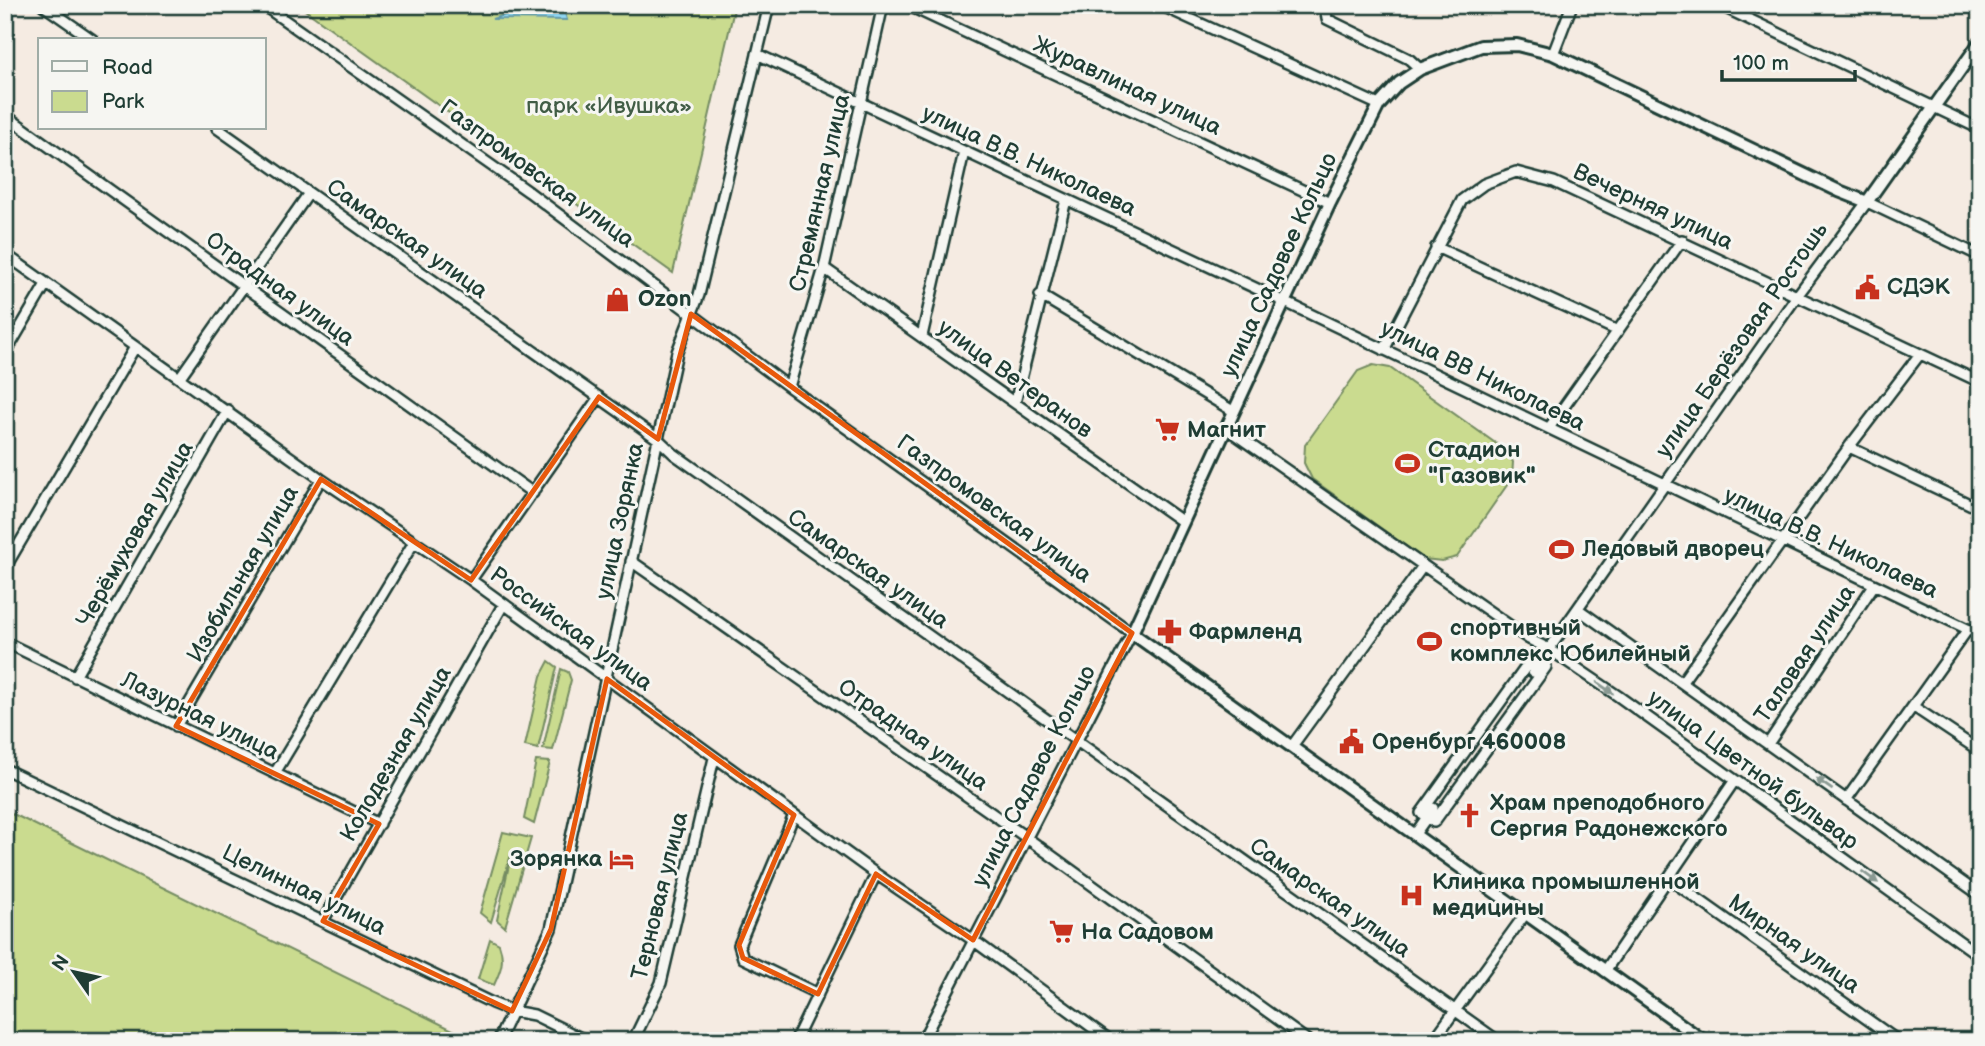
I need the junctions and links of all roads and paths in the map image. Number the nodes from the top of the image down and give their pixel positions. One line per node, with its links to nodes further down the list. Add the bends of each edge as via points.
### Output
1 (43, 5): 10 (street)
2 (263, 5): 36 (street, Газпромовская улица, via 529,192)
3 (769, 5): 12 (street, улица Зорянка)
4 (883, 5): 15 (street, Стремянная улица)
5 (907, 5): 25 (street, Журавлиная улица)
6 (1325, 5): 14 (street, via 1327,19 1409,59)
7 (1572, 5): 13 (street)
8 (1719, 5): 17 (street)
9 (1165, 6): 16 (street)
10 (90, 38)
11 (1980, 43): 17 (main road, улица Берёзовая Ростошь)
12 (757, 54): 15 (street, улица В.В. Николаева); 36 (street, улица Зорянка)
13 (1553, 54): 14 (main road, улица Садовое Кольцо, via 1517,45 1481,46); 24 (main road, улица Садовое Кольцо)
14 (1420, 69): 16 (main road, улица Садовое Кольцо)
15 (862, 104): 21 (street, улица В.В. Николаева); 30 (street, Стремянная улица)
16 (1379, 105): 25 (main road, улица Садовое Кольцо)
17 (1933, 107): 19 (street); 24 (main road, улица Берёзовая Ростошь)
18 (5, 115): 32 (street, Отрадная улица)
19 (1980, 129)
20 (220, 130): 22 (street, Самарская улица)
21 (964, 152): 23 (street, улица В.В. Николаева); 38 (street)
22 (309, 193): 32 (street); 46 (street, Самарская улица)
23 (1066, 200): 33 (street); 35 (street, улица В.В. Николаева)
24 (1867, 202): 29 (street, улица Садовое Кольцо); 34 (street, улица Берёзовая Ростошь)
25 (1330, 203): 35 (main road, улица Садовое Кольцо)
26 (1682, 240): 27 (street, Вечерняя улица, via 1555,182 1516,172 1484,184 1462,200); 34 (street, Вечерняя улица); 37 (street)
27 (1436, 247): 37 (street); 40 (street, Вечерняя улица)
28 (5, 254): 31 (street, Российская улица)
29 (1980, 256)
30 (824, 268): 38 (street, улица Ветеранов); 45 (street, Стремянная улица)
31 (46, 284): 39 (street, Российская улица); 41 (street)
32 (244, 287): 43 (street); 56 (street, Отрадная улица)
33 (1040, 295): 47 (street); 49 (street)
34 (1797, 296): 42 (street, Вечерняя улица); 55 (street, улица Берёзовая Ростошь)
35 (1284, 302): 40 (street, улица ВВ Николаева); 49 (main road, улица Садовое Кольцо)
36 (691, 314): 45 (street, Газпромовская улица); 52 (street, улица Зорянка, via 677,352)
37 (1618, 331): 51 (street)
38 (922, 336): 47 (street, улица Ветеранов)
39 (135, 347): 43 (street, Российская улица); 63 (street)
40 (1384, 350): 51 (street, улица ВВ Николаева)
41 (5, 354)
42 (1920, 354): 44 (street, Вечерняя улица); 53 (street)
43 (180, 377): 48 (street, Российская улица)
44 (1980, 382)
45 (789, 387): 69 (street, Газпромовская улица)
46 (599, 397): 52 (street, Самарская улица); 56 (street)
47 (1015, 404): 58 (street, улица Ветеранов)
48 (228, 410): 54 (street, Российская улица); 75 (street, Черёмуховая улица)
49 (1233, 411): 50 (main road, улица Садовое Кольцо)
50 (1226, 428): 58 (main road, улица Садовое Кольцо); 62 (street, улица Цветной бульвар)
51 (1549, 428): 55 (street, улица ВВ Николаева)
52 (658, 439): 61 (street, улица Зорянка); 86 (street, Самарская улица)
53 (1849, 447): 57 (street); 59 (street)
54 (321, 479): 60 (street, Российская улица); 83 (street, Изобильная улица)
55 (1665, 485): 59 (street, улица В.В. Николаева); 67 (street, улица Берёзовая Ростошь)
56 (533, 493): 64 (street)
57 (1980, 509)
58 (1183, 522): 69 (main road, улица Садовое Кольцо)
59 (1783, 541): 65 (street, улица В.В. Николаева); 77 (street)
60 (414, 542): 64 (street, Российская улица); 96 (street)
61 (631, 561): 76 (street, улица Зорянка); 105 (street, Отрадная улица)
62 (1423, 566): 72 (street, улица Цветной бульвар); 88 (street)
63 (5, 568)
64 (471, 580): 66 (street, Российская улица)
65 (1874, 585): 68 (street, улица В.В. Николаева); 87 (street, Таловая улица)
66 (503, 606): 76 (street, Российская улица); 103 (street, Колодезная улица)
67 (1578, 609): 72 (street, улица Берёзовая Ростошь); 77 (street, улица Цветной бульвар)
68 (1968, 629): 70 (street, улица В.В. Николаева); 80 (street)
69 (1132, 633): 86 (street, улица Садовое Кольцо); 88 (main road, Газпромовская улица)
70 (1980, 635)
71 (5, 642): 75 (street, Лазурная улица)
72 (1549, 649): 73 (street, улица Берёзовая Ростошь); 98 (street, улица Цветной бульвар, one-way to 98)
73 (1540, 662): 74 (street, via 1546,667); 74 (street, via 1533,657)
74 (1533, 672): 78 (street); 79 (street)
75 (75, 677): 83 (street, Лазурная улица)
76 (607, 679): 92 (street, Российская улица); 116 (street, улица Зорянка, via 551,929)
77 (1682, 682): 87 (street, улица Цветной бульвар)
78 (1505, 695): 79 (street); 81 (street)
79 (1519, 705): 82 (street)
80 (1914, 706): 90 (street); 100 (street)
81 (1494, 710): 82 (street); 84 (street)
82 (1508, 720): 85 (street)
83 (176, 726): 96 (street, Лазурная улица)
84 (1483, 727): 85 (street); 89 (street)
85 (1496, 736): 91 (street)
86 (1075, 740): 105 (street, улица Садовое Кольцо); 115 (street, Самарская улица)
87 (1768, 744): 100 (street, улица Цветной бульвар, one-way to 87)
88 (1292, 746): 104 (main road, Газпромовская улица)
89 (1469, 746): 91 (street); 93 (street)
90 (1980, 751)
91 (1482, 755): 95 (street)
92 (714, 758): 102 (street, Российская улица); 119 (street, Терновая улица, via 661,983)
93 (1458, 761): 95 (street); 97 (street)
94 (5, 769): 110 (street, Целинная улица)
95 (1471, 771): 99 (street)
96 (275, 773): 103 (street, Лазурная улица)
97 (1447, 776): 99 (street); 101 (street)
98 (1735, 780): 107 (street); 112 (street, улица Цветной бульвар, one-way to 112)
99 (1460, 786): 101 (street)
100 (1846, 800): 108 (street, улица Цветной бульвар)
101 (1434, 809): 104 (street, via 1421,813 1427,817)
102 (794, 814): 106 (street, Российская улица); 114 (street, via 738,946 743,958)
103 (379, 824): 110 (street, Колодезная улица)
104 (1415, 834): 109 (main road, Газпромовская улица)
105 (1027, 838): 111 (street, улица Садовое Кольцо); 123 (street, Отрадная улица)
106 (876, 874): 111 (street, Российская улица); 114 (street)
107 (1668, 878): 113 (street); 127 (street, Мирная улица)
108 (1980, 895)
109 (1525, 913): 113 (main road, Газпромовская улица); 115 (street)
110 (323, 921): 116 (street, Целинная улица)
111 (973, 940): 121 (street, улица Садовое Кольцо); 122 (street, Российская улица)
112 (1980, 956)
113 (1605, 971): 126 (main road, Газпромовская улица)
114 (818, 994): 120 (street)
115 (1455, 1010): 124 (street); 125 (street, Самарская улица)
116 (512, 1011): 117 (street, улица Зорянка); 118 (street, Целинная улица, via 534,1015)
117 (498, 1041)
118 (587, 1041)
119 (633, 1041)
120 (795, 1041)
121 (922, 1041)
122 (1111, 1041)
123 (1308, 1041)
124 (1433, 1041)
125 (1498, 1041)
126 (1704, 1041)
127 (1898, 1041)

